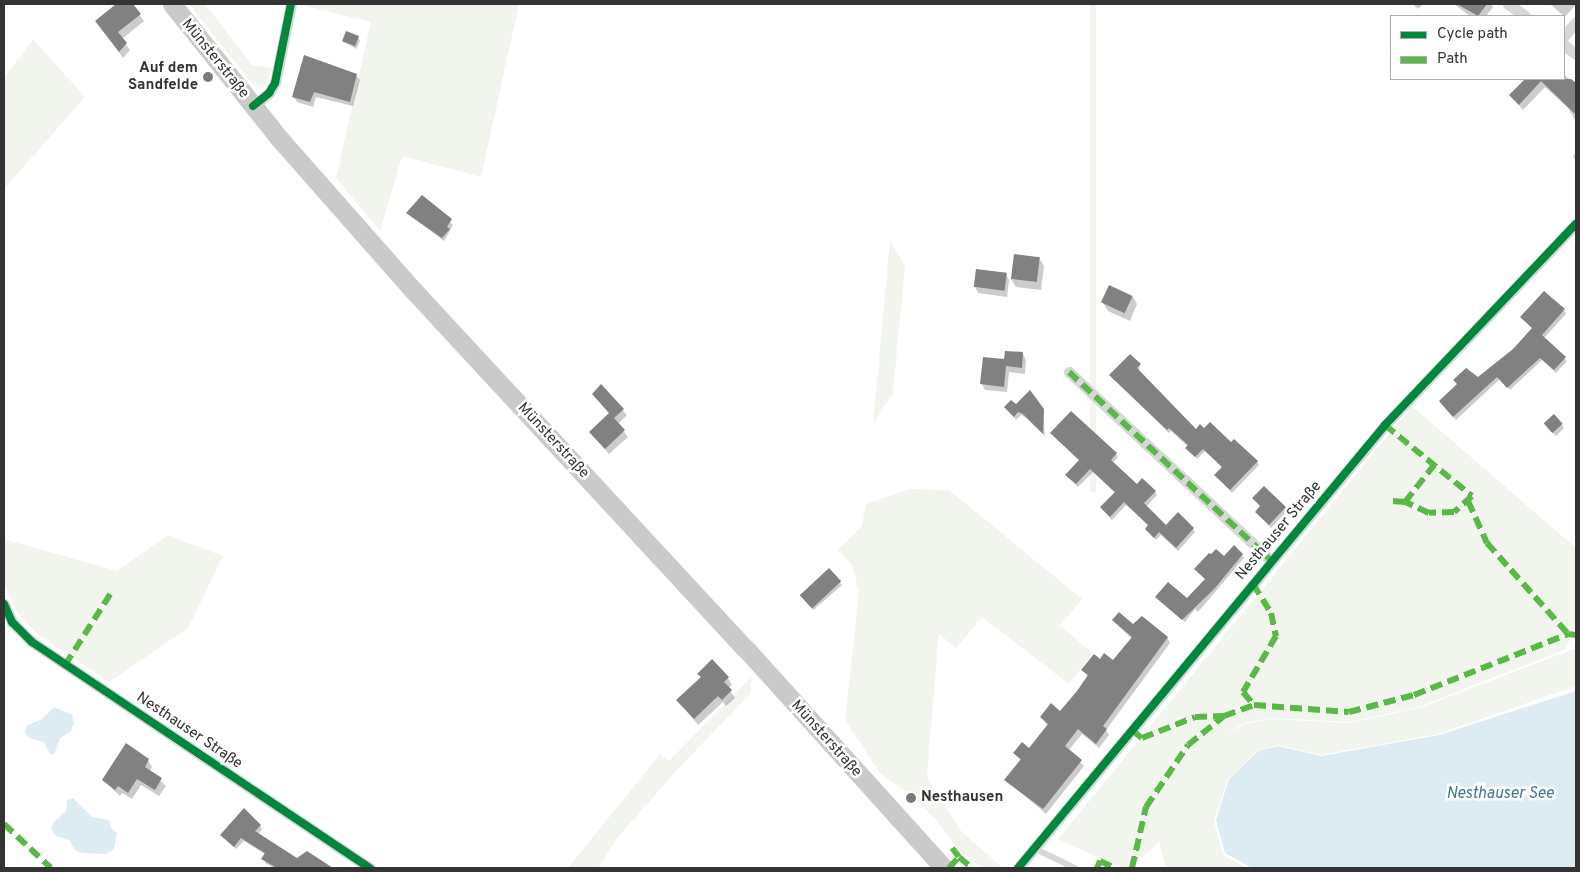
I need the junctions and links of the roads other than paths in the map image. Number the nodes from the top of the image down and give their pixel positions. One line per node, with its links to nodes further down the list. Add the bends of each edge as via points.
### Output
1 (172, 4): 9 (main road, Münsterstraße)
2 (291, 4): 9 (street, via 274,83)
3 (1508, 4): 4 (street)
4 (1524, 15)
5 (1576, 22): 6 (street)
6 (1565, 35)
7 (1565, 46): 8 (street)
8 (1576, 54)
9 (253, 106): 16 (main road, Münsterstraße, via 412,290)
10 (1576, 224): 12 (street, Nesthauser Straße, via 1414,391)
11 (1069, 372): 12 (street, Nesthauser Straße)
12 (1272, 561): 14 (street, Nesthauser Straße)
13 (4, 604): 15 (street, Nesthauser Straße, via 12,622 32,642)
14 (1036, 849): 17 (street, Nesthauser Straße); 18 (lane)
15 (370, 868)
16 (944, 868)
17 (1018, 868)
18 (1074, 868)

